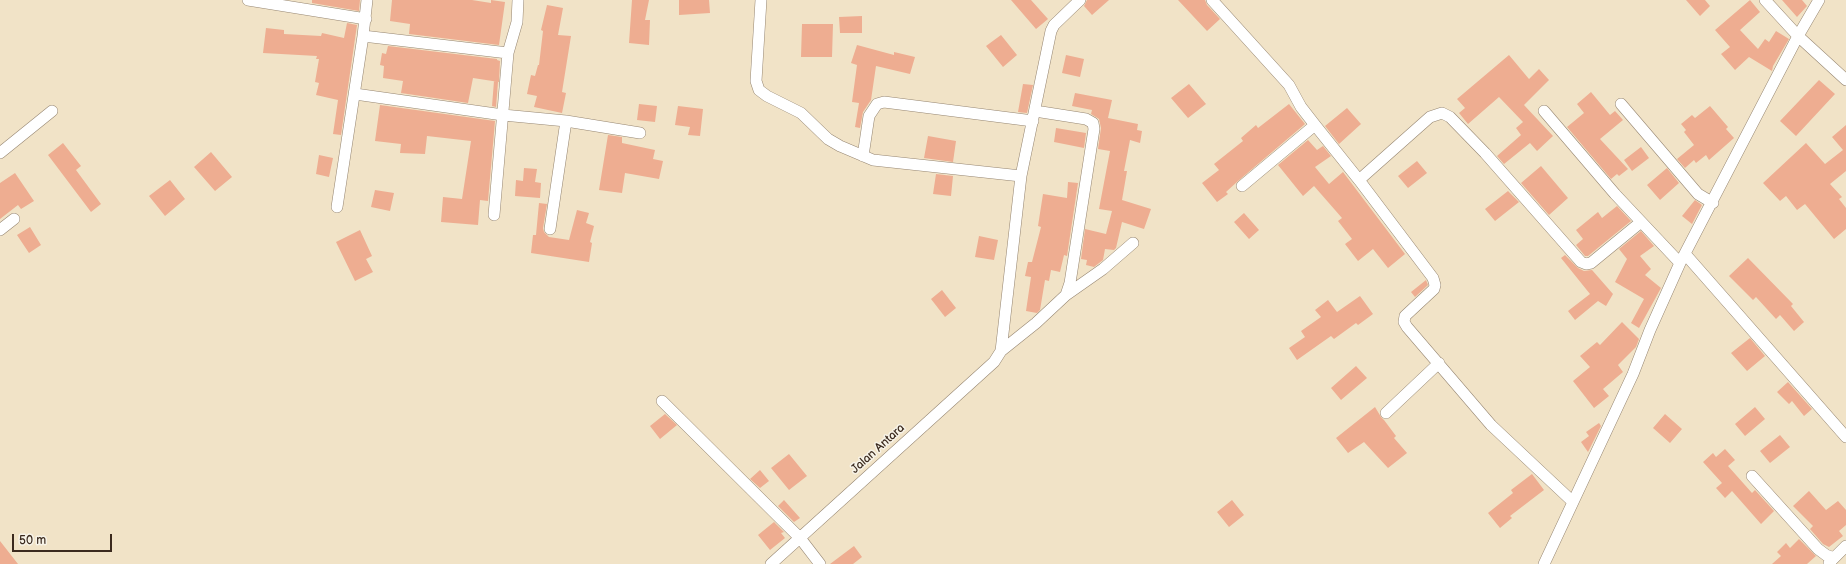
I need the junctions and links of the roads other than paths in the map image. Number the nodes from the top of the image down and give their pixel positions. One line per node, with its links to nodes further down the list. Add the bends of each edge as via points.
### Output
1 (248, 0): 9 (street)
2 (367, 0): 9 (street)
3 (518, 0): 12 (street, via 517,22)
4 (761, 0): 24 (street, via 756,81 759,90 801,113 834,143)
5 (1080, 0): 19 (street, via 1054,24)
6 (1212, 0): 21 (street, via 1289,86)
7 (1765, 0): 11 (street)
8 (1819, 0): 11 (street)
9 (366, 19): 10 (street)
10 (364, 36): 12 (street); 14 (street)
11 (1798, 36): 13 (street); 28 (street)
12 (508, 53): 18 (street)
13 (1846, 80)
14 (355, 94): 18 (street); 29 (street)
15 (1621, 104): 28 (street, via 1698,194)
16 (52, 111): 23 (street)
17 (1544, 111): 32 (street)
18 (503, 115): 20 (street); 30 (street)
19 (1034, 116): 24 (street, via 884,102 877,104 869,116); 25 (street); 37 (street, via 1086,119 1093,123 1070,283)
20 (566, 121): 22 (street); 33 (street)
21 (1315, 125): 26 (street); 27 (street)
22 (640, 133)
23 (0, 153)
24 (862, 156): 25 (street, via 872,160)
25 (1021, 176): 38 (street)
26 (1359, 180): 32 (street, via 1430,117 1442,113 1450,117 1485,153 1581,262 1591,263); 39 (street, via 1434,278 1434,290 1406,316 1404,322)
27 (1242, 186)
28 (1713, 204): 36 (street)
29 (337, 207)
30 (494, 215)
31 (14, 219): 34 (street)
32 (1641, 222): 36 (street)
33 (550, 229)
34 (0, 230)
35 (1133, 244): 37 (street, Jalan Antara)
36 (1683, 259): 42 (street); 44 (street)
37 (1066, 295): 38 (street, Jalan Antara)
38 (1001, 351): 45 (street, Jalan Antara, via 988,367)
39 (1438, 363): 41 (street); 44 (street, via 1491,425)
40 (662, 401): 45 (street)
41 (1386, 413)
42 (1846, 437)
43 (1752, 476): 47 (street)
44 (1573, 502): 50 (street)
45 (800, 538): 48 (street, Jalan Antara); 49 (street)
46 (1846, 546): 47 (street)
47 (1831, 561)
48 (770, 564)
49 (820, 564)
50 (1544, 564)

